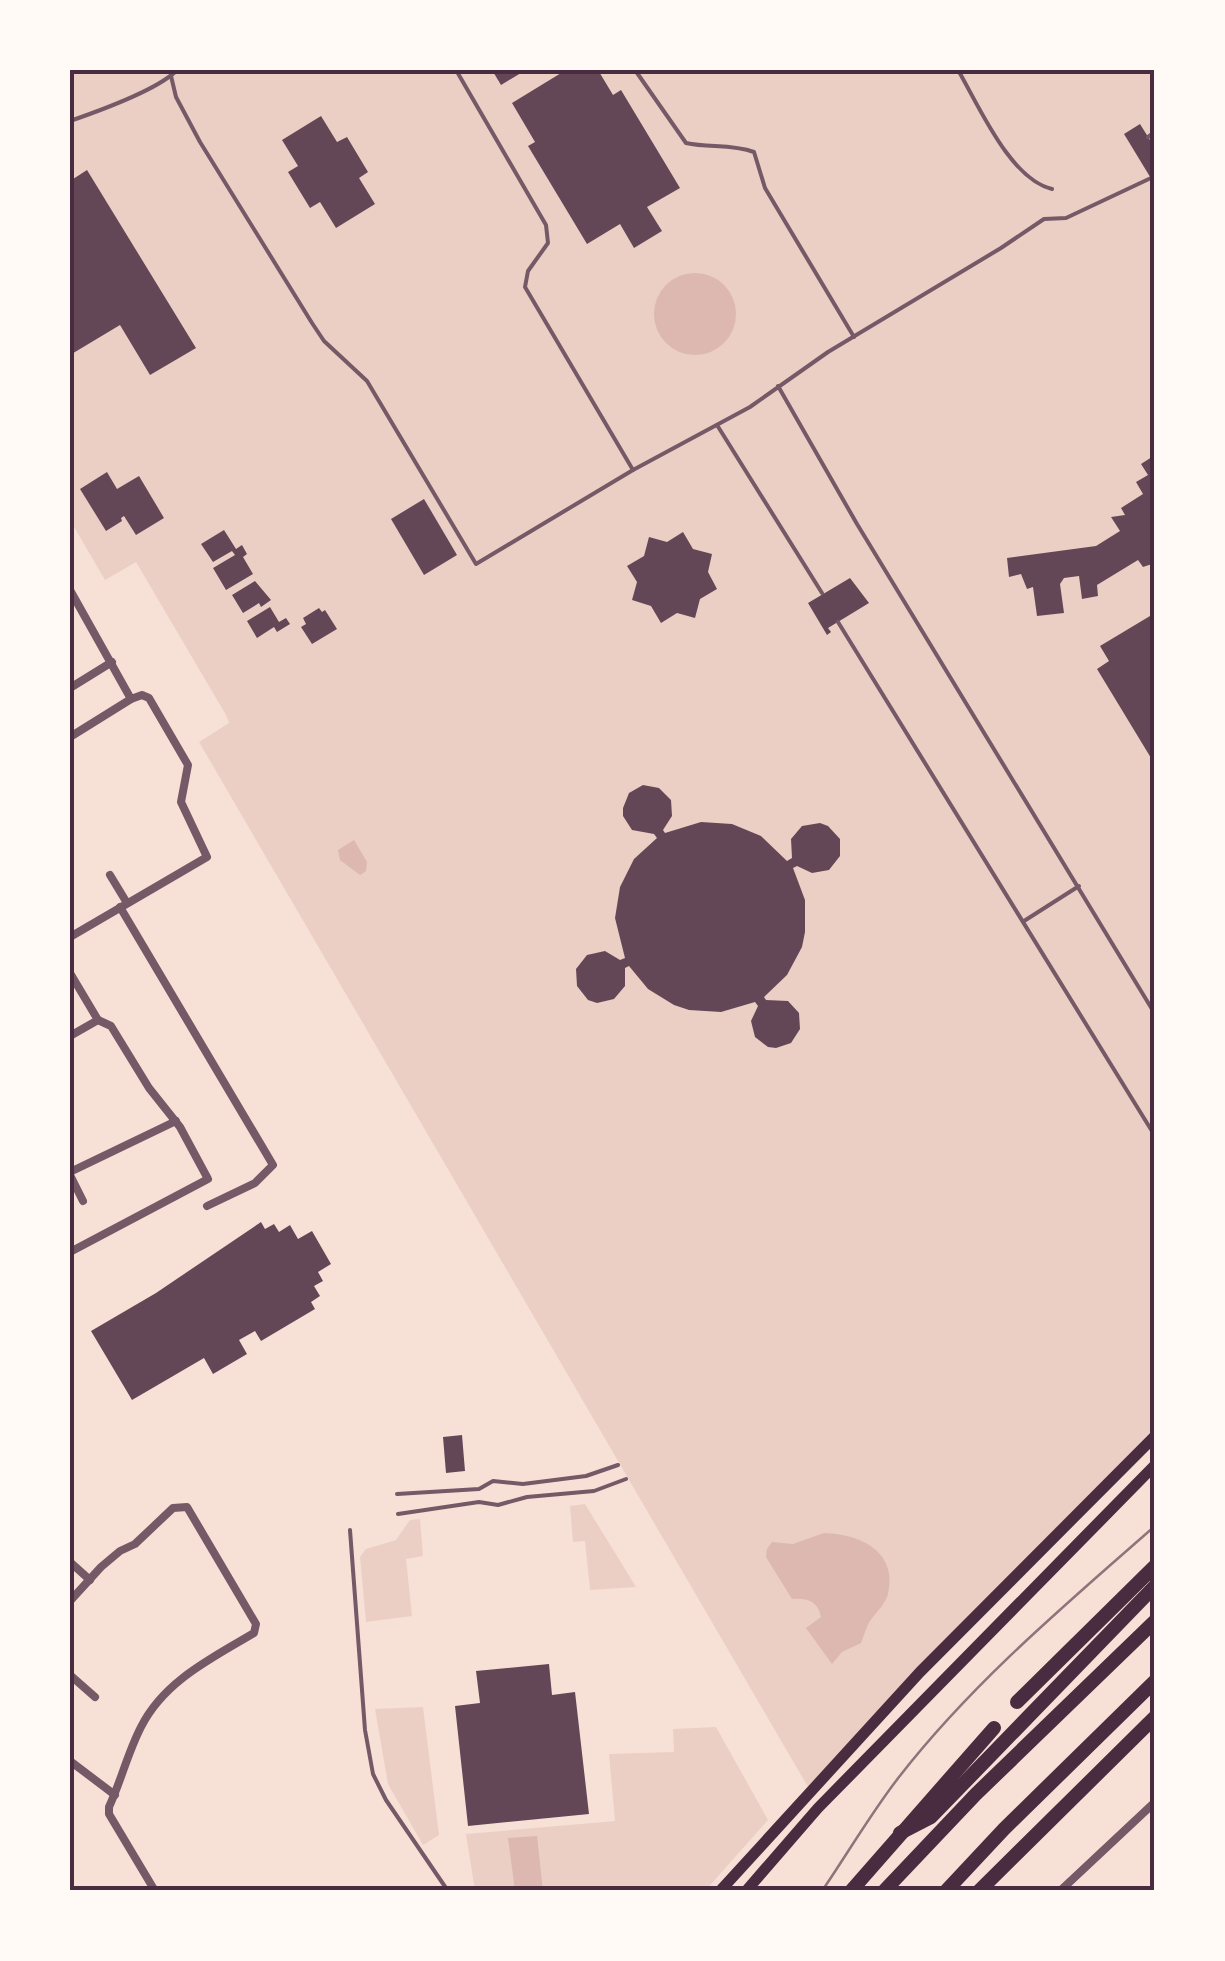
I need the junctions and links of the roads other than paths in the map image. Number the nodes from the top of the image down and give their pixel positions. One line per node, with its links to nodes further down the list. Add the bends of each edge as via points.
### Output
1 (176, 70): 5 (lane)
2 (456, 70): 14 (lane, via 546,225 548,242 525,288)
3 (635, 70): 11 (lane, via 686,143 754,152 765,188)
4 (958, 70): 10 (lane, via 1016,166)
5 (171, 76): 6 (lane); 14 (lane, via 200,142 302,308 324,341 367,381 476,564)
6 (70, 121)
7 (1155, 132): 8 (lane)
8 (1148, 137)
9 (1150, 178): 11 (lane, via 1066,218 1044,219)
10 (1052, 188)
11 (854, 337): 12 (lane)
12 (778, 386): 13 (lane); 23 (lane)
13 (717, 425): 14 (lane); 16 (lane)
14 (634, 470)
15 (70, 590): 18 (street)
16 (822, 594)
17 (838, 622): 25 (lane)
18 (112, 662): 19 (street); 20 (street)
19 (70, 688)
20 (131, 699): 21 (street); 24 (street, via 149,698 185,759 180,802 207,857)
21 (70, 737)
22 (110, 875): 24 (street)
23 (1079, 886): 25 (lane); 28 (lane)
24 (124, 905): 26 (street); 35 (street, via 271,1162 262,1178)
25 (1024, 920): 32 (lane)
26 (70, 937)
27 (70, 973): 29 (street)
28 (1155, 1014)
29 (98, 1020): 30 (street); 31 (street, via 112,1026)
30 (70, 1036)
31 (176, 1122): 33 (street); 36 (street, via 207,1180)
32 (1155, 1136)
33 (70, 1173): 34 (street)
34 (83, 1200)
35 (207, 1206)
36 (70, 1252)
37 (1155, 1436): 62 (main road, via 920,1672)
38 (1153, 1465): 63 (main road, via 818,1808)
39 (618, 1466): 41 (lane, via 524,1484 493,1481 478,1489)
40 (626, 1480): 42 (lane, via 498,1505)
41 (396, 1494)
42 (398, 1514)
43 (350, 1530): 61 (lane, via 373,1774)
44 (70, 1562): 46 (street)
45 (1155, 1566): 53 (highway)
46 (90, 1580): 48 (street); 57 (street, via 173,1508 187,1507 256,1624 254,1634 202,1664 157,1702 140,1728)
47 (1155, 1586): 59 (highway, via 931,1816)
48 (70, 1602)
49 (1155, 1621): 65 (highway)
50 (70, 1675): 52 (street)
51 (1155, 1681): 66 (highway)
52 (94, 1697)
53 (1018, 1702)
54 (1155, 1717): 67 (highway)
55 (994, 1728): 59 (highway)
56 (70, 1761): 57 (street)
57 (116, 1795): 60 (street, via 109,1814)
58 (1155, 1802): 68 (street)
59 (900, 1833): 64 (highway)
60 (155, 1891)
61 (448, 1891)
62 (720, 1891)
63 (746, 1891)
64 (851, 1891)
65 (884, 1891)
66 (946, 1891)
67 (978, 1891)
68 (1060, 1891)

